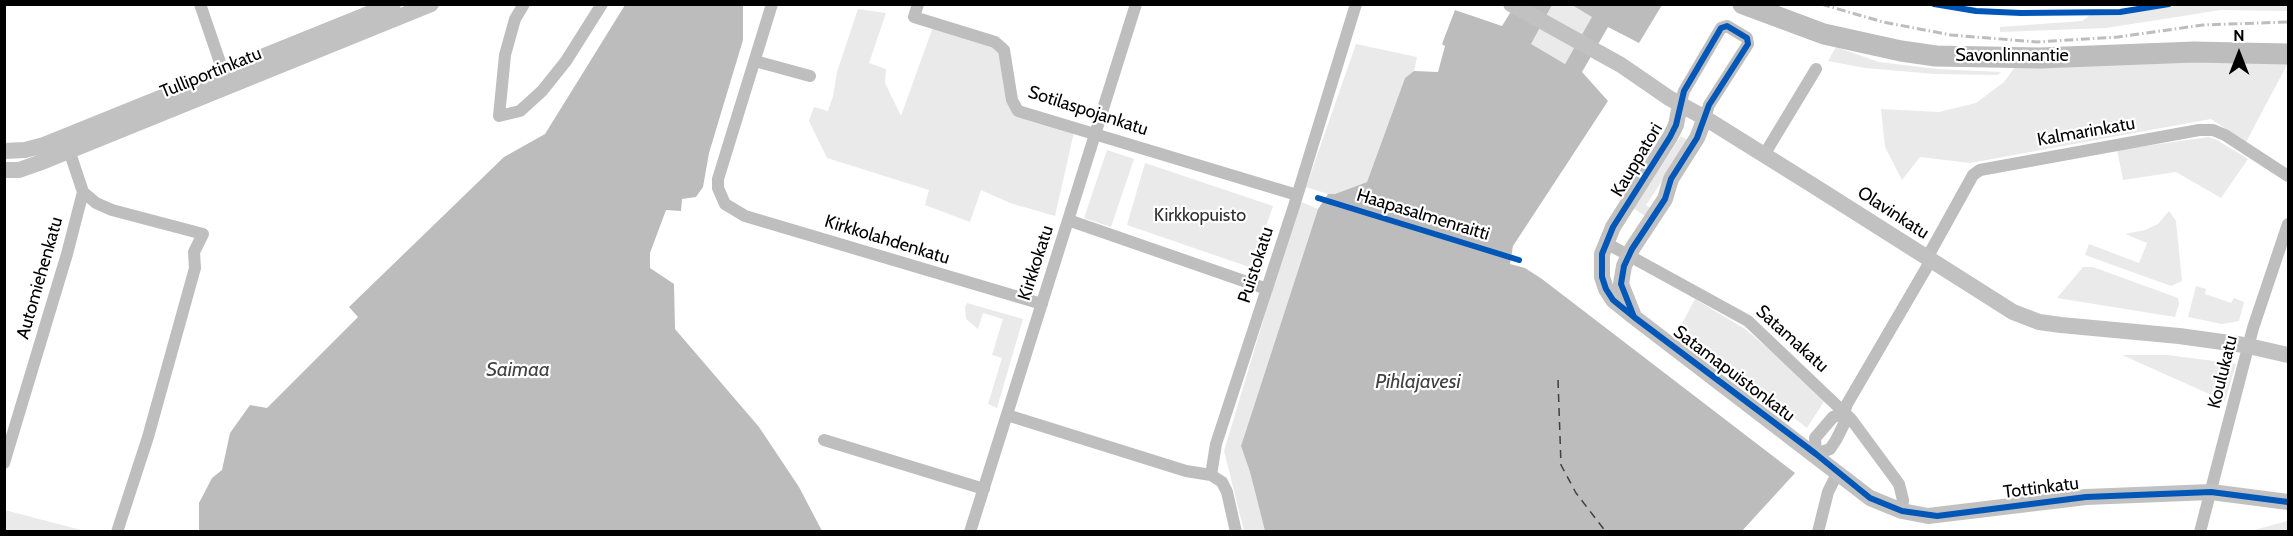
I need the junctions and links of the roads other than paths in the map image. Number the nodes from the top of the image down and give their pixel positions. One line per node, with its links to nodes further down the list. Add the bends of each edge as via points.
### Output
1 (200, 4): 16 (street)
2 (393, 4): 16 (main road, Tulliportinkatu)
3 (431, 4): 16 (main road, Tulliportinkatu)
4 (524, 4): 5 (street, via 515,19 505,54 499,116 520,111 542,91)
5 (602, 4)
6 (772, 4): 13 (street)
7 (918, 4): 19 (street, Sotilaspojankatu, via 914,17 994,42 1004,50 1012,100 1018,111)
8 (1136, 4): 19 (street, Kirkkokatu)
9 (1356, 4): 26 (street, Puistokatu)
10 (1511, 4): 17 (main road, Olavinkatu, via 1621,65)
11 (1749, 7): 12 (highway, Savonlinnantie, via 1857,42 1936,56)
12 (2289, 54)
13 (755, 61): 15 (street); 33 (street, Kirkkolahdenkatu, via 718,179 725,204 745,216)
14 (1816, 69): 22 (street)
15 (810, 76)
16 (226, 80): 20 (main road, Tulliportinkatu)
17 (1680, 105): 18 (main road, Olavinkatu); 18 (street, Kauppatori, via 1684,91 1721,28 1727,26 1747,38 1748,44 1709,105); 29 (main road, Kauppatori, via 1670,137)
18 (1705, 118): 22 (main road, Olavinkatu); 30 (main road, Kauppatori, via 1671,179 1665,199)
19 (1094, 134): 26 (street, Sotilaspojankatu); 27 (street, Kirkkokatu)
20 (67, 144): 21 (main road, Tulliportinkatu); 23 (main road, Tulliportinkatu, via 19,170); 25 (street)
21 (4, 151)
22 (1764, 155): 31 (main road, Olavinkatu)
23 (4, 170)
24 (2289, 176): 31 (street, Kalmarinkatu, via 2225,135 2199,129 1980,170 1973,175)
25 (83, 192): 41 (street, Automiehenkatu); 48 (street, via 112,210 203,234 194,252 195,268)
26 (1297, 195): 32 (street, Puistokatu)
27 (1068, 220): 32 (street); 33 (street, Kirkkokatu)
28 (2289, 224): 35 (street, Koulukatu)
29 (1606, 243): 30 (street, Satamakatu); 34 (main road, Kauppatori, via 1601,263 1606,289)
30 (1629, 256): 34 (main road, Kauppatori, via 1621,284); 37 (street, Satamakatu, via 1748,321)
31 (1929, 259): 35 (main road, Olavinkatu, via 1993,301 2039,322); 37 (street, Kalmarinkatu)
32 (1267, 290): 43 (street, Puistokatu, via 1216,444)
33 (1042, 304): 38 (street, Kirkkokatu)
34 (1634, 317): 40 (main road, Satamapuistonkatu)
35 (2248, 346): 36 (main road, Olavinkatu); 45 (street, Koulukatu)
36 (2289, 355)
37 (1844, 413): 40 (street, Kalmarinkatu, via 1844,424 1830,449); 40 (street, Kalmarinkatu, via 1833,417 1815,438); 47 (street, Satamakatu, via 1899,484 1904,500)
38 (1007, 415): 43 (street); 44 (street, Kirkkokatu)
39 (824, 440): 44 (street)
40 (1816, 454): 42 (main road, Tottinkatu)
41 (4, 463)
42 (1838, 472): 47 (main road, Tottinkatu, via 1870,498); 51 (street, via 1828,492)
43 (1211, 476): 50 (street, via 1222,482)
44 (984, 489): 49 (street, Kirkkokatu)
45 (2211, 492): 46 (main road, Tottinkatu); 47 (main road, Tottinkatu, via 2086,497 1937,516); 52 (street, Koulukatu)
46 (2289, 502)
47 (1902, 512)
48 (117, 531)
49 (970, 531)
50 (1236, 531)
51 (1818, 531)
52 (2200, 531)

